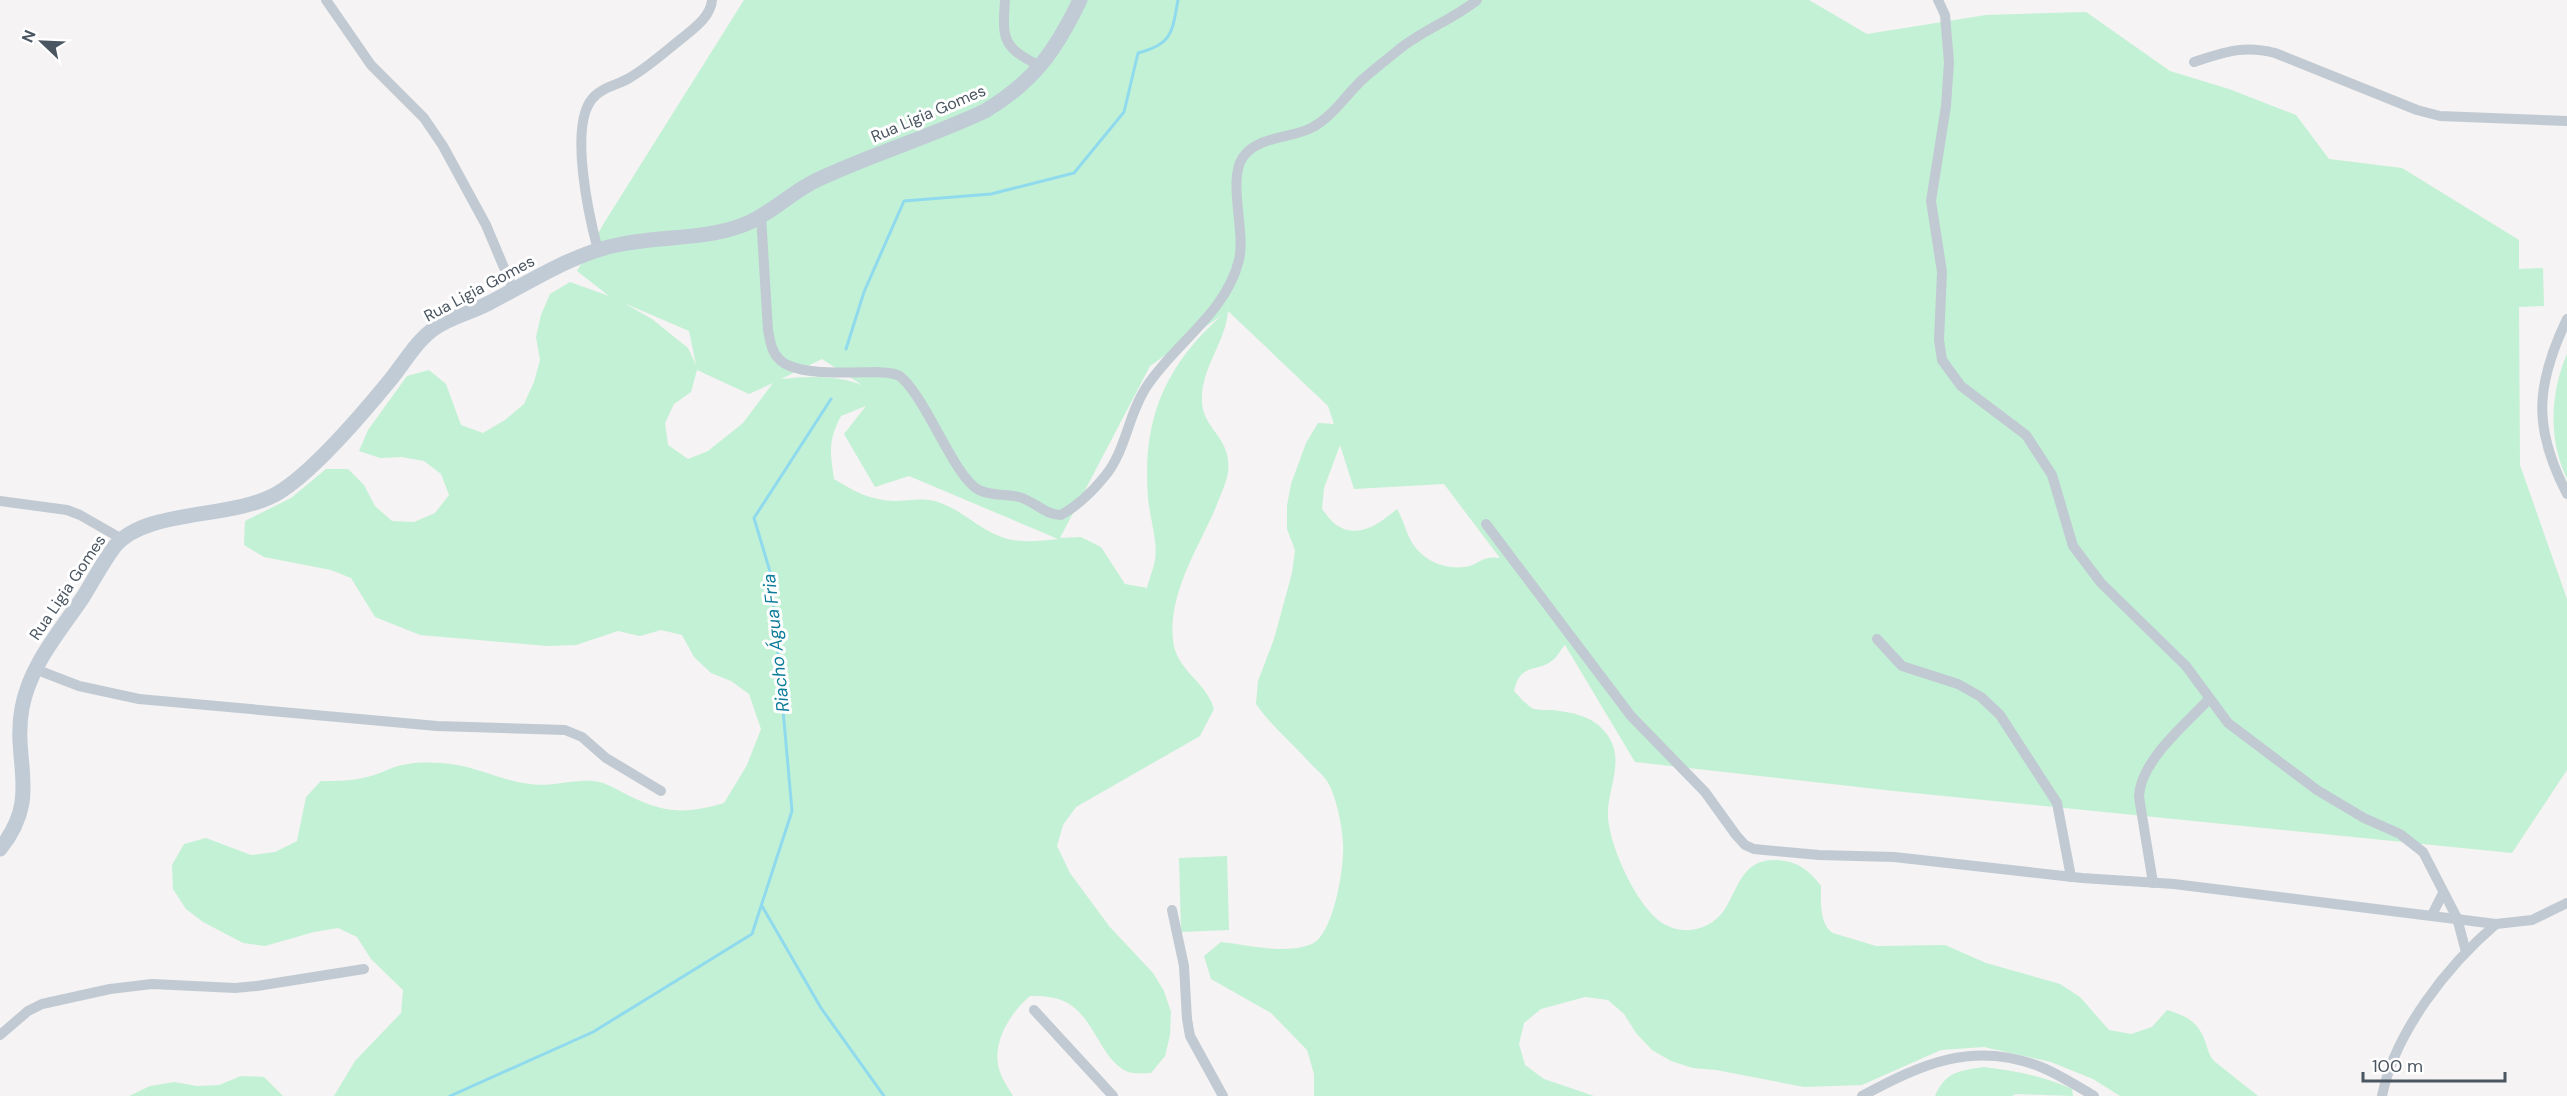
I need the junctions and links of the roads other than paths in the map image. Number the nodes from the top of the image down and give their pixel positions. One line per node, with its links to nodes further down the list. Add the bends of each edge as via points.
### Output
1 (326, 0): 12 (street, via 371,65 424,118 443,146 486,225)
2 (712, 0): 11 (street, via 708,14 690,31 633,76 591,99 581,129 583,173)
3 (1005, 0): 8 (street, via 1007,42 1019,56)
4 (1080, 0): 8 (street, Rua Ligia Gomes, via 1061,38)
5 (1477, 0): 10 (street, via 1399,49 1323,121 1312,128 1261,142 1243,156 1237,181 1240,258 1229,288 1215,310 1181,343 1146,388 1106,475 1075,506 1060,514 1020,497 984,492 969,482 902,377 807,370 780,360 771,348 768,330)
6 (1938, 0): 20 (street, via 1945,15 1950,62 1931,201 1942,272 1942,360 1961,386 2026,435 2052,475 2073,546 2101,583 2186,666)
7 (2194, 62): 9 (street, via 2224,52 2256,49 2440,117)
8 (1040, 66): 10 (street, Rua Ligia Gomes, via 1005,99 985,111 813,182)
9 (2567, 121)
10 (760, 216): 11 (street, Rua Ligia Gomes, via 744,225 711,233)
11 (598, 250): 12 (street, Rua Ligia Gomes)
12 (513, 289): 17 (street, Rua Ligia Gomes, via 427,334 320,457 279,493 236,509 144,526)
13 (2567, 319): 14 (street, via 2547,371 2541,424)
14 (2567, 494)
15 (0, 501): 17 (street, via 67,510)
16 (1486, 524): 23 (street, via 1631,716 1705,792 1746,845 1765,851 1894,857)
17 (122, 539): 19 (street, Rua Ligia Gomes)
18 (1877, 639): 23 (street, via 1902,666 1958,684 1981,697 2000,715 2057,802)
19 (35, 669): 21 (street, via 79,686 139,699 437,726 565,730); 22 (street, Rua Ligia Gomes, via 21,719 21,812)
20 (2209, 699): 24 (street, via 2153,760 2139,785); 25 (street, via 2228,723 2317,790 2412,842 2422,852)
21 (661, 791)
22 (0, 849)
23 (2071, 877): 24 (street)
24 (2153, 883): 28 (street)
25 (2443, 893): 28 (street); 29 (street)
26 (2567, 903): 30 (street, via 2532,920)
27 (1172, 910): 36 (street, via 1184,966 1190,1036)
28 (2432, 915): 29 (street)
29 (2457, 918): 30 (street); 31 (street)
30 (2496, 924): 31 (street)
31 (2466, 952): 39 (street, via 2404,1036 2387,1071)
32 (364, 969): 34 (street, via 256,987 152,984 110,989 42,1004)
33 (1034, 1010): 35 (street)
34 (0, 1035)
35 (1113, 1096)
36 (1223, 1096)
37 (1862, 1096): 38 (street, via 1935,1063 1984,1053 2043,1068)
38 (2094, 1096)
39 (2382, 1096)

